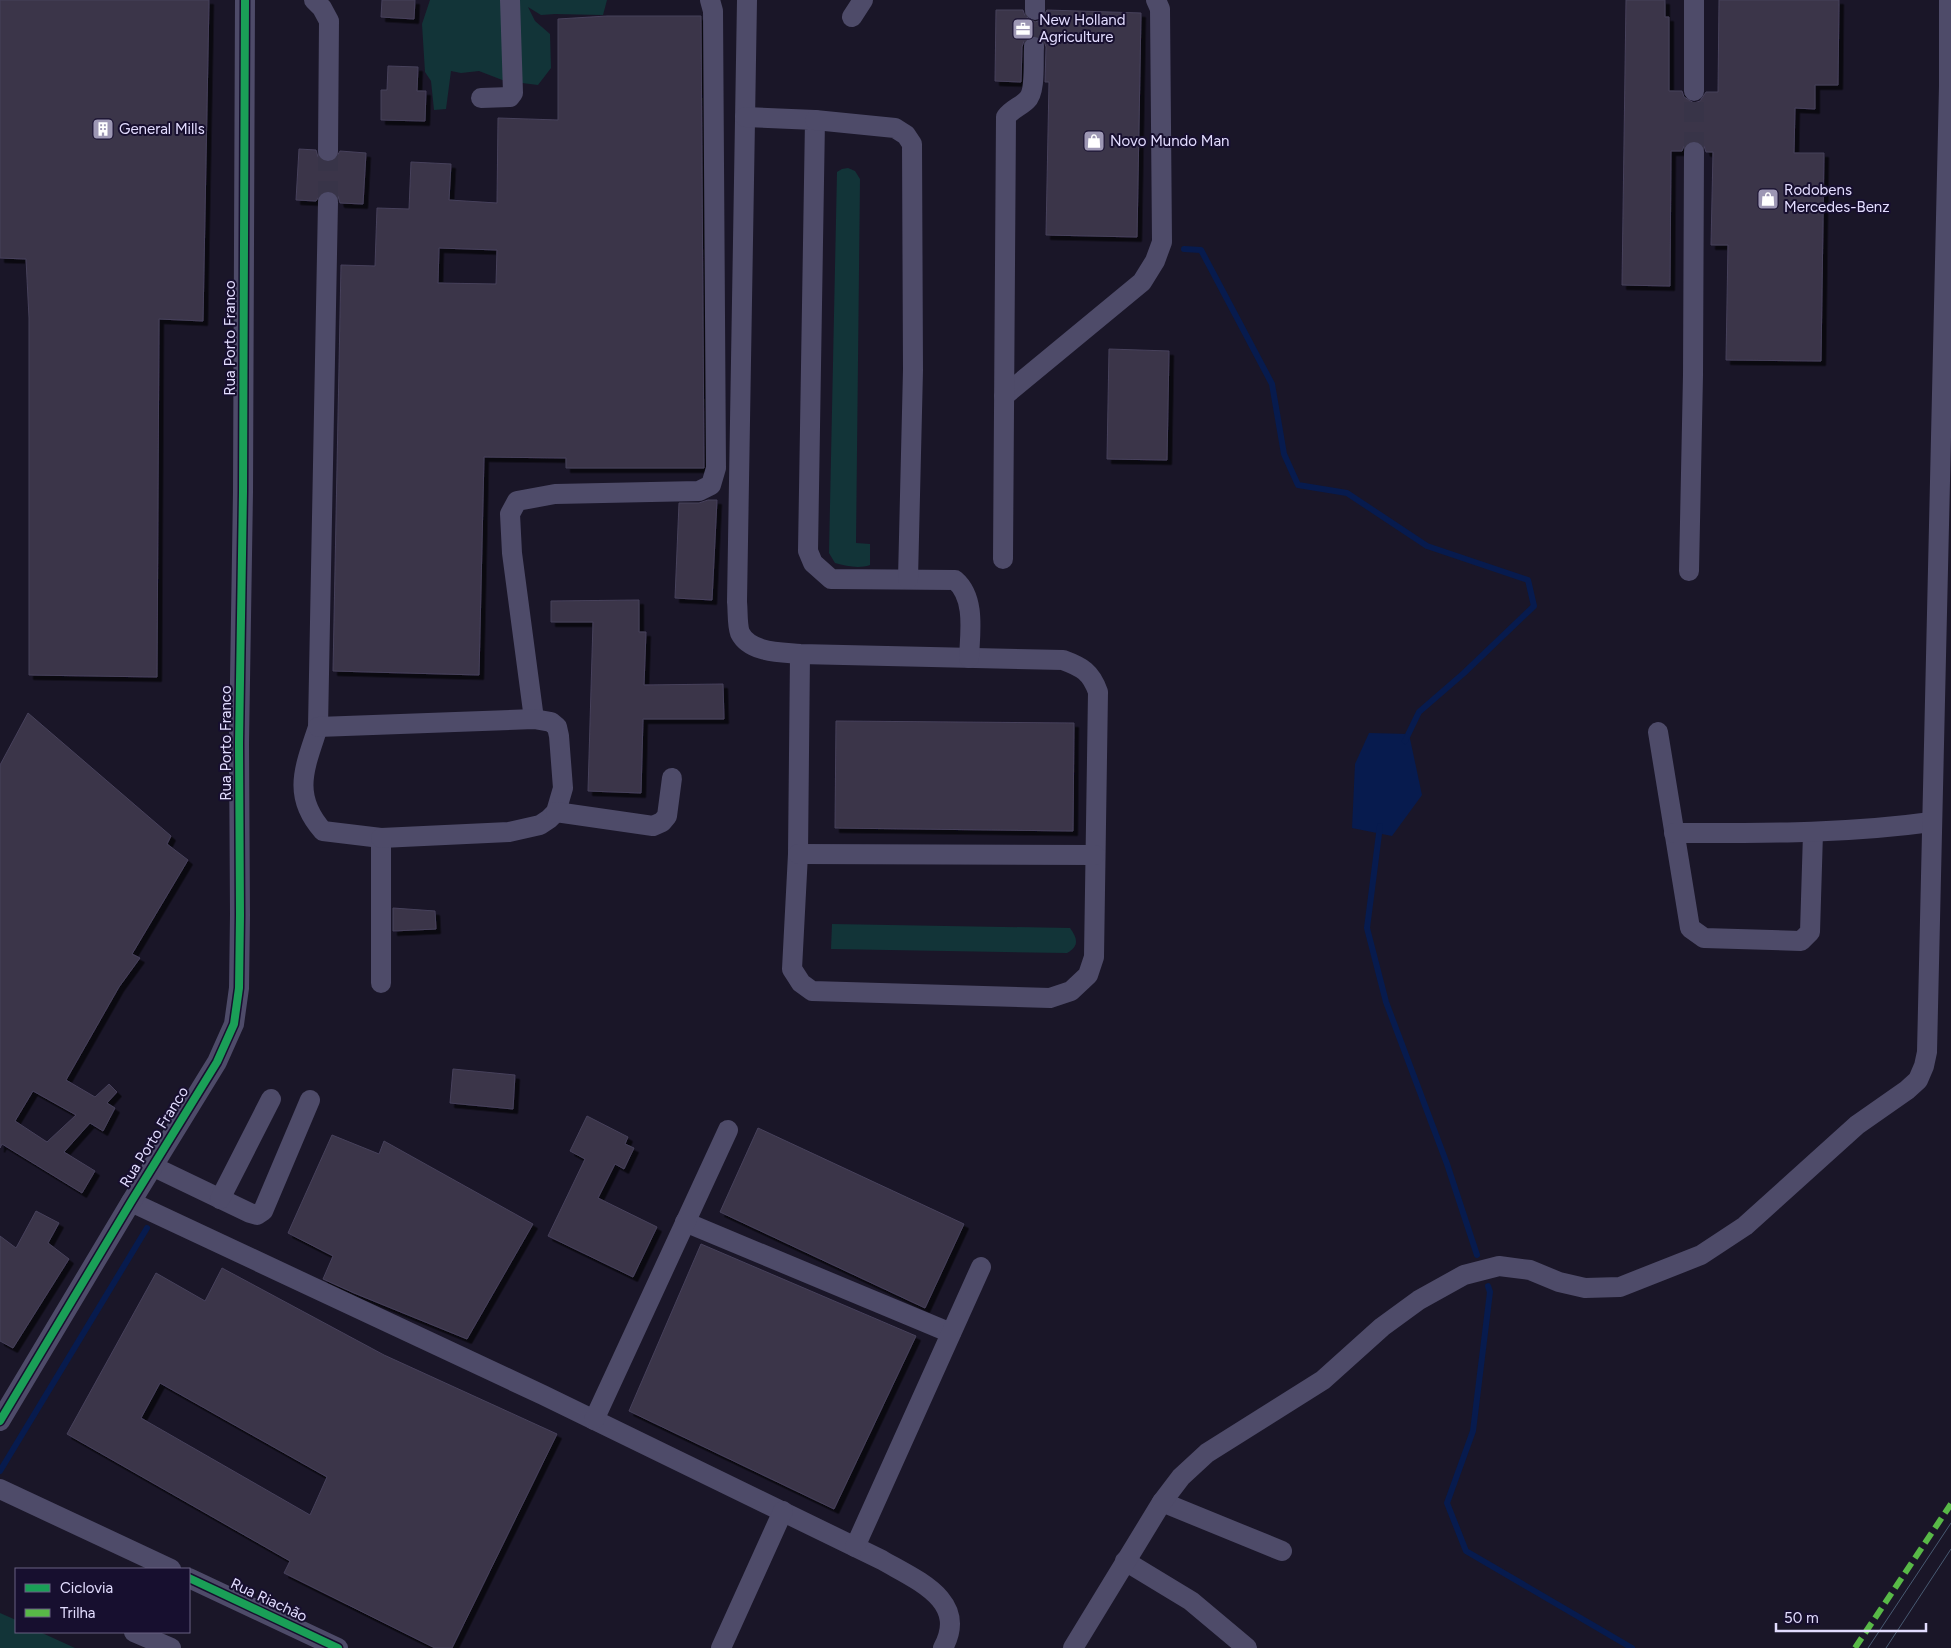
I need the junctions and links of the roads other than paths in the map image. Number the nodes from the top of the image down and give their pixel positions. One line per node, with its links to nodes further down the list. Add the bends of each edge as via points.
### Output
1 (245, 0): 43 (street, Rua Porto Franco, via 239,988 234,1024 217,1062)
2 (314, 0): 18 (street, via 330,22)
3 (510, 0): 15 (street, via 513,93 510,97)
4 (710, 0): 28 (street, via 713,10 716,468 711,485 699,491 555,494 517,501 510,514 512,553)
5 (747, 0): 16 (street)
6 (863, 0): 10 (street)
7 (1156, 0): 22 (street, via 1160,10 1162,242 1142,282)
8 (1694, 0): 14 (street)
9 (1949, 0): 12 (street)
10 (852, 17)
11 (1034, 47): 22 (street, via 1032,94 1006,117)
12 (1950, 48): 13 (street)
13 (1950, 86): 21 (street)
14 (1694, 91)
15 (480, 98)
16 (745, 117): 17 (street); 26 (street, via 737,602 740,632 762,649)
17 (816, 120): 25 (street, via 895,128 912,144 913,370); 25 (street, via 808,551 814,563 831,578)
18 (328, 151)
19 (1694, 152): 24 (street)
20 (328, 202): 29 (street)
21 (1948, 244): 33 (street)
22 (1004, 396): 23 (street)
23 (1003, 559)
24 (1689, 571)
25 (908, 579): 27 (street, via 955,580 962,586 970,612)
26 (800, 654): 27 (street); 37 (street)
27 (970, 658): 38 (street, via 1062,660 1080,666 1094,680 1098,692)
28 (534, 718): 29 (street); 32 (street, via 551,722 559,736 563,788)
29 (318, 726): 36 (street, via 303,774 306,804 312,818 323,831)
30 (1658, 732): 34 (street)
31 (672, 778): 32 (street, via 667,816 653,826)
32 (556, 812): 36 (street, via 540,826 509,832)
33 (1931, 822): 35 (street); 52 (street, via 1927,1052 1918,1080 1907,1090 1857,1125 1745,1226 1701,1255 1620,1286 1585,1288 1558,1282 1530,1270 1499,1266 1464,1275 1440,1287 1382,1326 1323,1380 1207,1453)
34 (1674, 833): 35 (street); 35 (street, via 1690,928 1704,938 1801,941 1810,932)
35 (1813, 833)
36 (381, 838): 39 (street)
37 (798, 854): 38 (street); 38 (street, via 792,969 801,984 812,991 1050,998 1071,991 1088,975 1094,957)
38 (1095, 855)
39 (380, 983)
40 (271, 1099): 44 (street)
41 (310, 1100): 44 (street, via 263,1211 257,1215)
42 (728, 1130): 46 (street)
43 (152, 1166): 44 (street); 45 (street, Rua Porto Franco)
44 (220, 1199)
45 (131, 1202): 49 (street); 50 (street, Rua Porto Franco)
46 (685, 1222): 48 (street); 49 (street)
47 (981, 1267): 48 (street)
48 (951, 1333): 54 (street)
49 (594, 1420): 53 (street)
50 (0, 1421)
51 (0, 1489): 57 (street)
52 (1162, 1502): 55 (street); 56 (street)
53 (783, 1511): 54 (street); 62 (street)
54 (855, 1547): 63 (street, via 923,1583 942,1599 951,1616)
55 (1282, 1551)
56 (1125, 1561): 64 (street); 65 (street, via 1191,1601)
57 (168, 1568)
58 (190, 1578): 61 (street, Rua Riachão)
59 (136, 1633): 60 (street)
60 (171, 1648)
61 (338, 1648)
62 (721, 1648)
63 (943, 1648)
64 (1073, 1648)
65 (1247, 1648)

